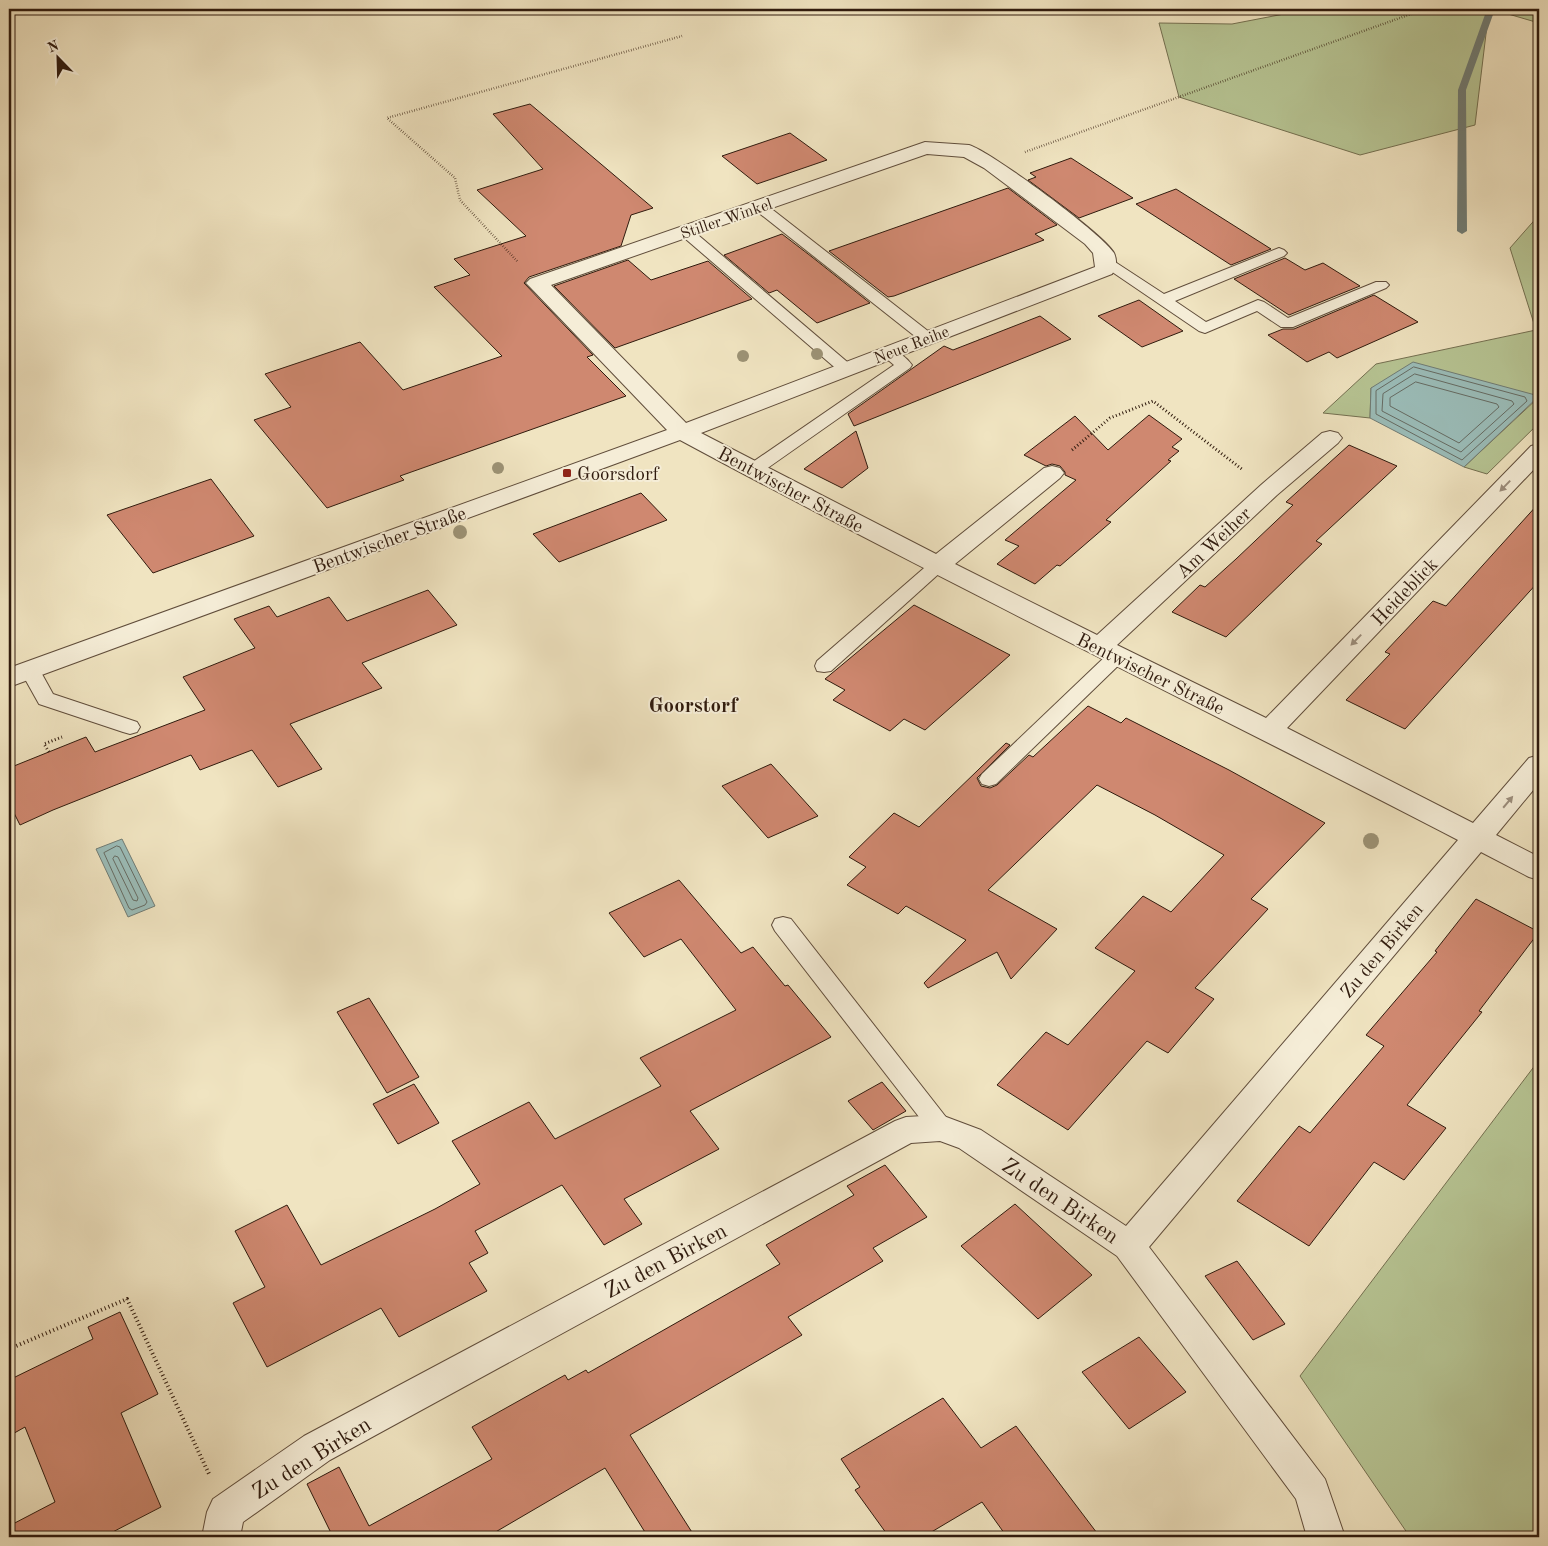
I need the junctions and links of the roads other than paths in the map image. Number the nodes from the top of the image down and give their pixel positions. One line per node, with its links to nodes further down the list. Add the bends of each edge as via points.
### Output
1 (759, 206): 2 (street, Stiller Winkel); 4 (street, Stiller Winkel, via 925,148 969,151 1092,240 1105,253); 7 (lane)
2 (686, 232): 9 (lane); 10 (street, Stiller Winkel, via 538,283)
3 (1279, 253): 6 (lane)
4 (1107, 263): 6 (lane); 7 (street, Neue Reihe, via 1105,270)
5 (1381, 285): 6 (lane, via 1287,324 1258,305 1205,328)
6 (1163, 300)
7 (927, 338): 8 (street, Neue Reihe)
8 (888, 353): 9 (street, Neue Reihe); 13 (lane, via 904,365)
9 (846, 369): 10 (street, Neue Reihe)
10 (682, 432): 13 (street, Bentwischer Straße); 18 (street, Bentwischer Straße)
11 (1330, 438): 16 (street, Am Weiher, via 1269,490)
12 (1539, 451): 20 (street, Heideblick, one-way to 20)
13 (753, 470): 15 (street, Bentwischer Straße)
14 (1052, 473): 15 (street)
15 (937, 566): 16 (street, Bentwischer Straße); 17 (lane)
16 (1108, 652): 20 (street, Bentwischer Straße); 22 (lane)
17 (824, 666)
18 (19, 674): 19 (lane, via 46,699)
19 (130, 727)
20 (1269, 731): 23 (street, Bentwischer Straße)
21 (1539, 766): 23 (street, one-way to 21)
22 (989, 780)
23 (1476, 838): 24 (street, Bentwischer Straße); 27 (street, Zu den Birken)
24 (1539, 869)
25 (783, 925): 26 (lane)
26 (940, 1128): 27 (street, Zu den Birken, via 970,1139); 28 (street, Zu den Birken, via 906,1130 897,1134 317,1448)
27 (1129, 1246): 29 (street, Zu den Birken, via 1312,1491)
28 (224, 1524)
29 (1326, 1537)

